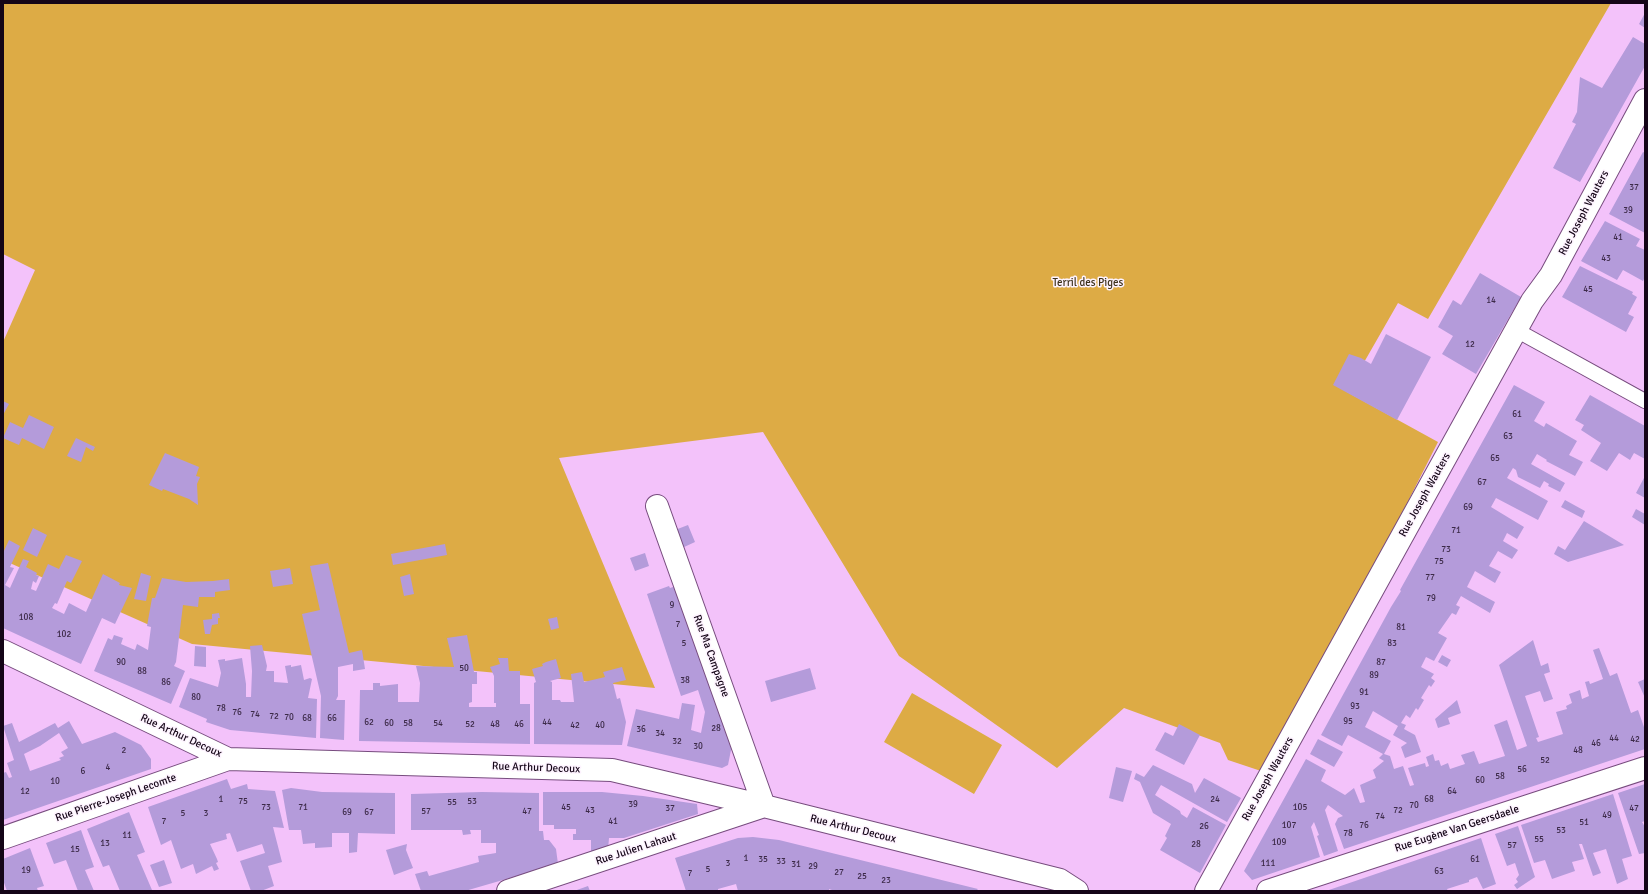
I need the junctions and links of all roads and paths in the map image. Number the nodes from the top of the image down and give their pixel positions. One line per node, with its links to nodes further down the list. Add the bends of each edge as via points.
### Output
1 (1645, 100): 2 (street, Rue Joseph Wauters, via 1551,275 1532,301)
2 (1516, 330): 3 (lane); 12 (street, Rue Joseph Wauters)
3 (1645, 401)
4 (657, 506): 8 (street, Rue Ma Campagne)
5 (3, 651): 6 (street, Rue Arthur Decoux)
6 (228, 759): 8 (street, Rue Arthur Decoux, via 612,770); 9 (street, Rue Pierre-Joseph Lecomte)
7 (1645, 768): 13 (street, Rue Eugène Van Geersdaele)
8 (764, 806): 10 (street, Rue Julien Lahaut); 11 (street, Rue Arthur Decoux, via 1060,880)
9 (3, 838)
10 (508, 891)
11 (1077, 891)
12 (1206, 891)
13 (1268, 891)

